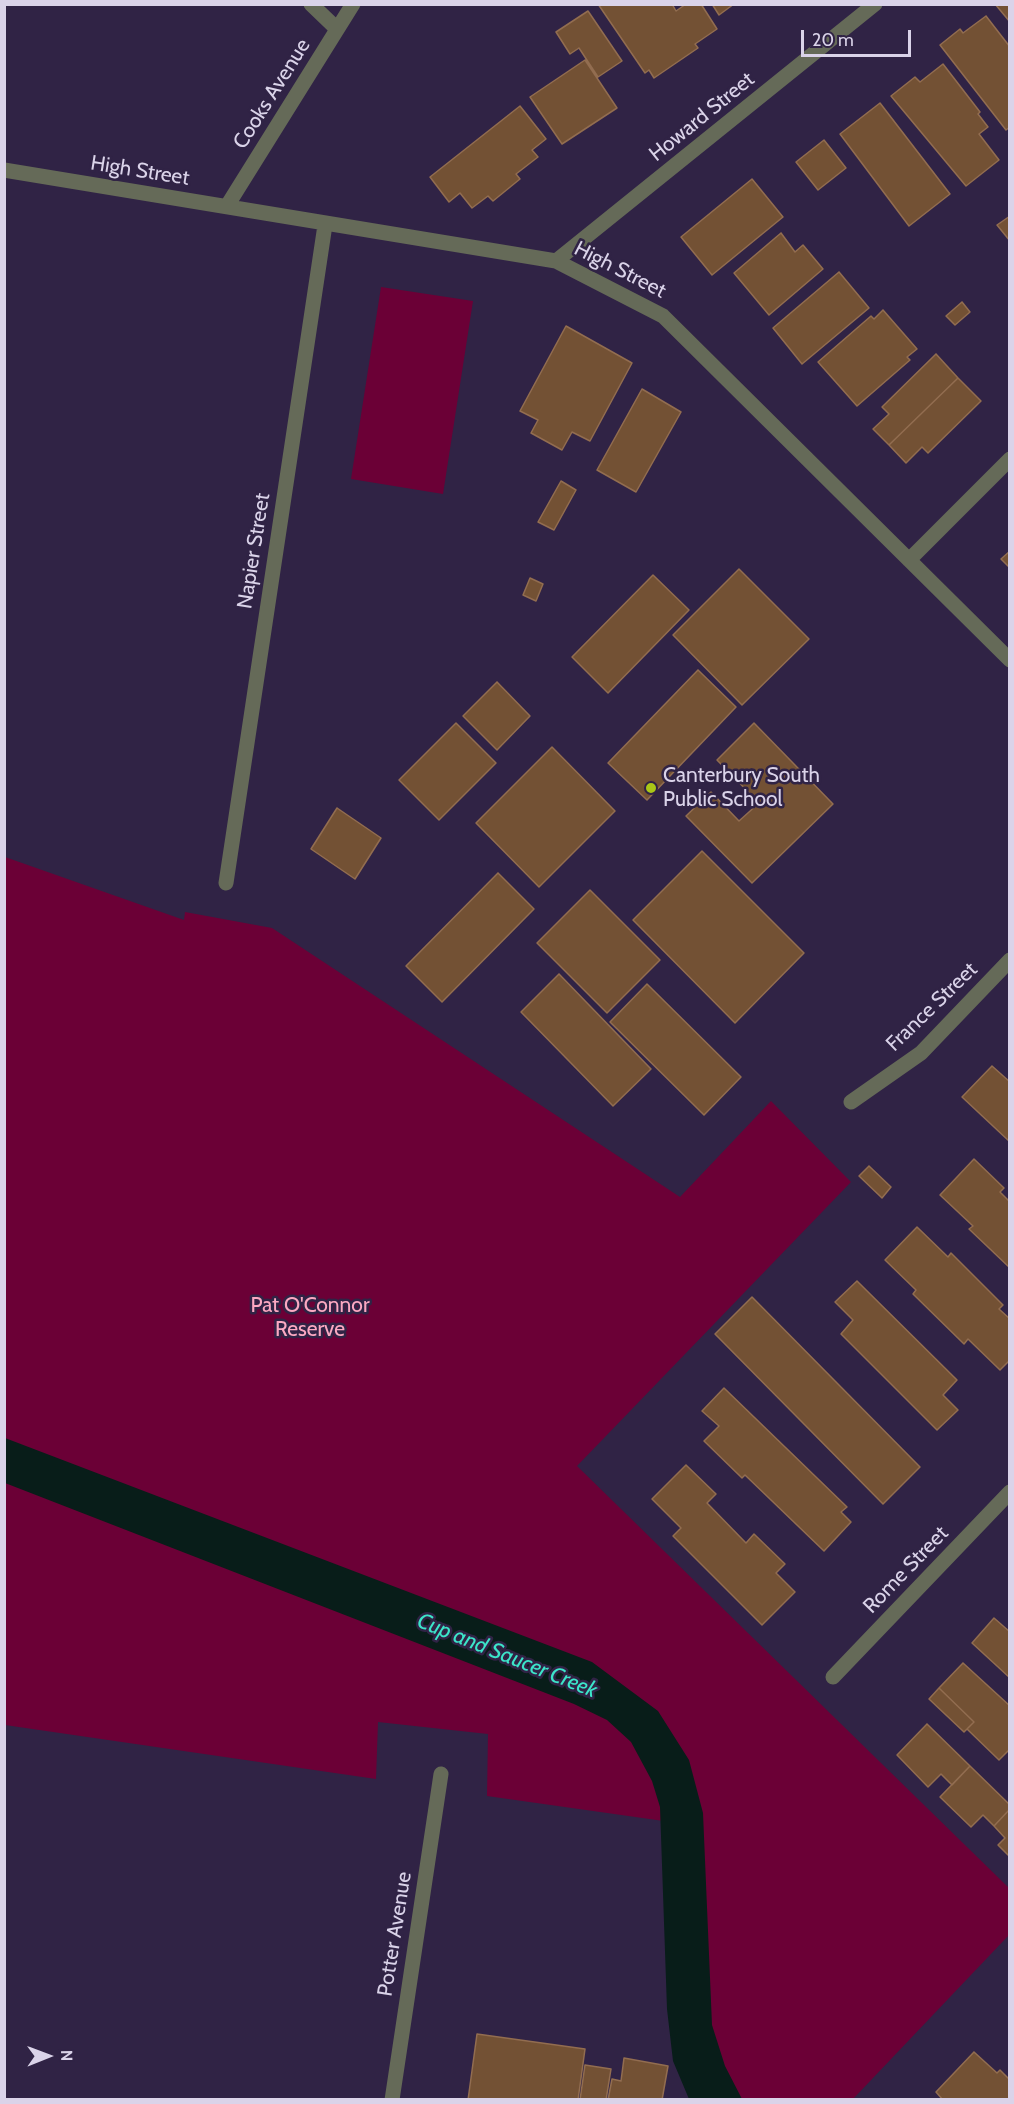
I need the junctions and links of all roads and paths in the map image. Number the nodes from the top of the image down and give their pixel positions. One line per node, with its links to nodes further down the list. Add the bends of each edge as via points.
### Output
1 (311, 4): 4 (street)
2 (353, 4): 4 (street, Cooks Avenue)
3 (875, 4): 8 (street, Howard Street)
4 (337, 29): 6 (street, Cooks Avenue)
5 (4, 170): 6 (street, High Street)
6 (227, 206): 7 (street, High Street)
7 (325, 225): 8 (street, High Street); 12 (street, Napier Street)
8 (556, 261): 10 (street, High Street, via 663,315)
9 (1010, 459): 10 (street)
10 (909, 560): 11 (street, High Street)
11 (1010, 660)
12 (226, 883)
13 (1010, 960): 14 (street, France Street, via 921,1053)
14 (851, 1102)
15 (1010, 1492): 16 (street, Rome Street)
16 (833, 1677)
17 (441, 1774): 18 (street, Potter Avenue)
18 (392, 2100)

